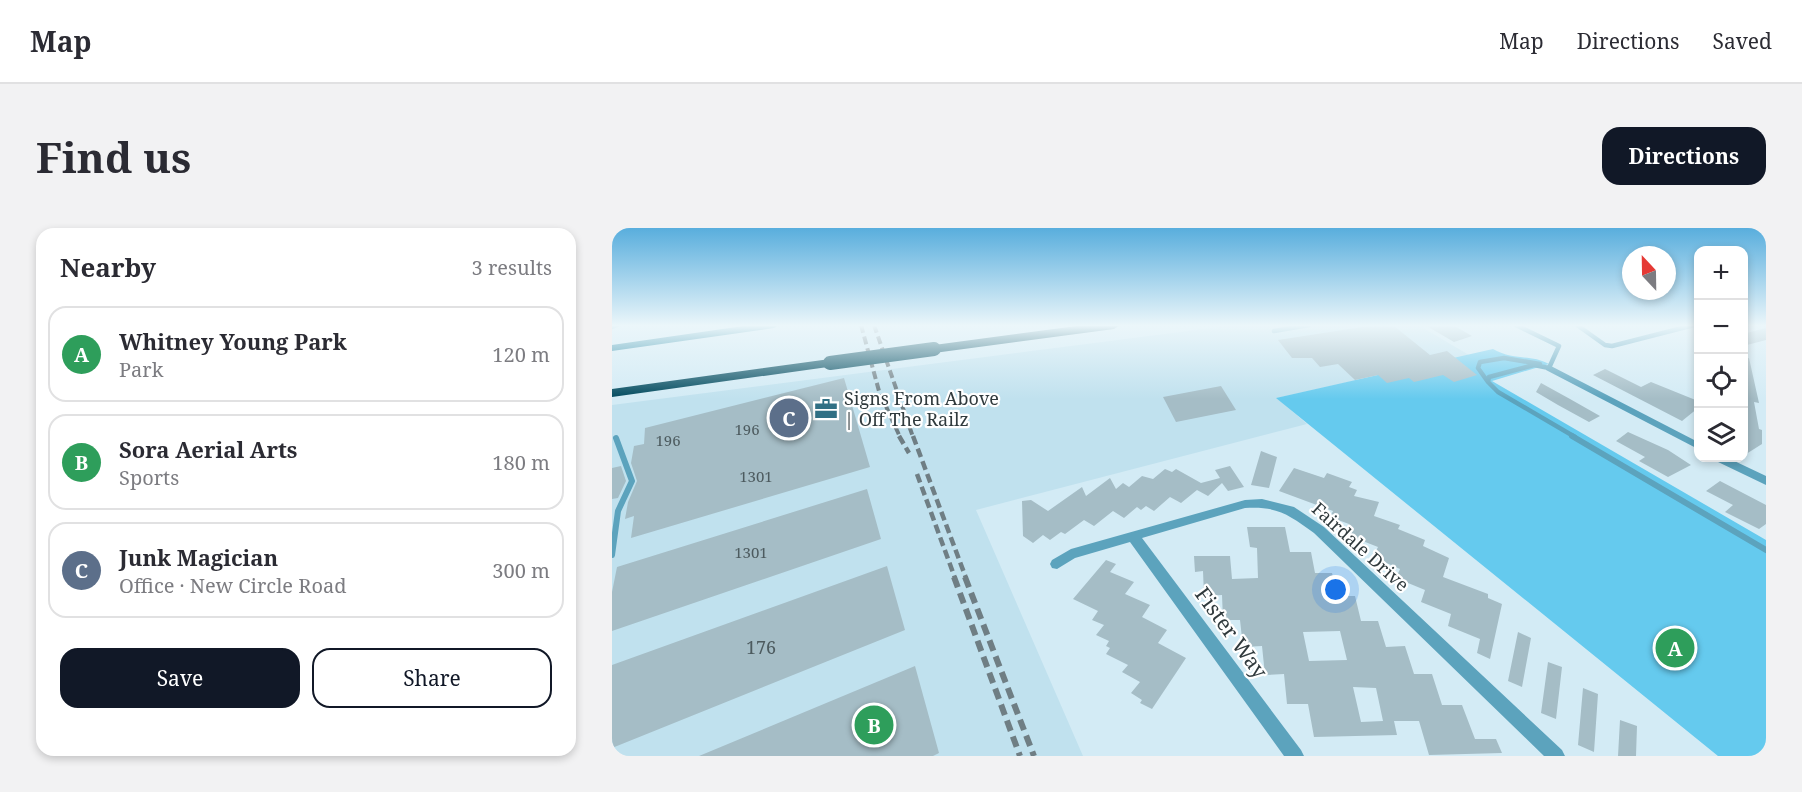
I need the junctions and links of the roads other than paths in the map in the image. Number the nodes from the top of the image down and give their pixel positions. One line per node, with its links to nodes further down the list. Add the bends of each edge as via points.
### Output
1 (894, 350): 3 (highway, bridge)
2 (1557, 350): 4 (lane)
3 (828, 358): 5 (highway); 7 (highway)
4 (1546, 367): 6 (lane, via 1534,365 1488,377); 6 (lane, via 1504,358 1480,362 1478,368); 9 (street)
5 (612, 381)
6 (1488, 382): 13 (lane, via 1512,401)
7 (612, 393)
8 (616, 438): 14 (lane, via 632,481 618,511)
9 (1694, 444)
10 (1728, 462): 11 (street)
11 (1766, 481)
12 (1133, 536): 15 (street, Fairdale Drive, via 1071,554); 16 (street, Fister Way); 17 (street, Fairdale Drive, via 1245,504 1262,503 1290,510 1319,530)
13 (1766, 550)
14 (612, 555)
15 (1057, 564)
16 (1295, 756)
17 (1556, 756)

